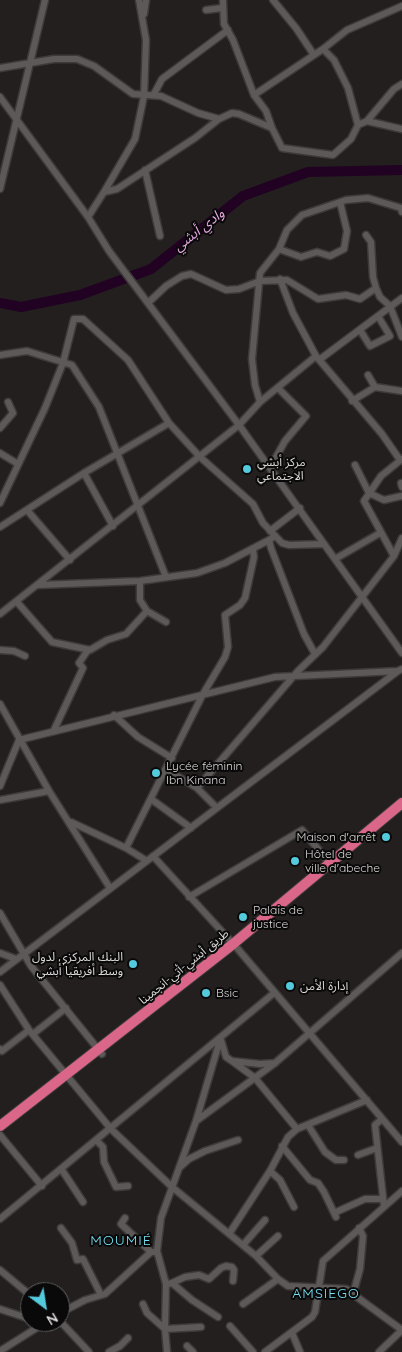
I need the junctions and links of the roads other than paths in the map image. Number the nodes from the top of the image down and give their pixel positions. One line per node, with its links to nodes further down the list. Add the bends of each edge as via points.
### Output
1 (45, 0): 13 (street)
2 (139, 0): 9 (street)
3 (146, 0): 9 (street)
4 (223, 0): 7 (street)
5 (273, 0): 12 (street)
6 (402, 6): 11 (street, via 347,30)
7 (222, 8): 8 (street); 10 (street)
8 (206, 10)
9 (142, 20): 18 (street, via 146,40)
10 (228, 30): 16 (street, via 162,79); 17 (street)
11 (323, 49): 12 (street); 23 (street, via 334,60 348,88)
12 (314, 55): 17 (street)
13 (31, 62): 14 (street); 18 (street, via 77,59 94,66 127,91); 21 (street)
14 (0, 68)
15 (402, 84): 22 (street)
16 (154, 94): 18 (street); 20 (street)
17 (254, 95): 24 (street, via 266,111)
18 (144, 96): 28 (street, via 135,139)
19 (0, 97): 21 (street)
20 (219, 119): 24 (street, via 232,113 239,114); 26 (street)
21 (16, 121): 27 (street); 31 (street)
22 (367, 121): 23 (street); 25 (street)
23 (358, 125): 24 (street, via 351,139 333,155 282,148)
24 (272, 128)
25 (402, 129)
26 (145, 170): 28 (street, via 117,189); 33 (street)
27 (0, 190)
28 (104, 192): 31 (street)
29 (340, 202): 30 (street, via 368,198 401,208); 34 (street, via 302,215 287,230); 34 (street, via 346,231 344,249 330,256 317,252 301,257)
30 (402, 212)
31 (88, 217): 39 (street)
32 (366, 235): 37 (street, via 371,242)
33 (160, 236)
34 (279, 250): 36 (street, via 260,272)
35 (280, 279): 36 (street); 37 (street, via 318,299 346,295 360,299); 45 (street, via 293,313)
36 (260, 280): 39 (street, via 239,289 226,290 191,274 166,286); 53 (street, via 252,359)
37 (376, 288): 40 (street)
38 (402, 298): 40 (street)
39 (148, 303): 55 (street)
40 (390, 306): 41 (street); 43 (street)
41 (378, 316): 42 (street); 42 (street, via 390,336 370,346)
42 (360, 330): 45 (street)
43 (402, 337)
44 (0, 355): 46 (street, via 27,351)
45 (318, 358): 49 (street); 51 (street)
46 (64, 363): 54 (street, via 74,318 83,319 128,360); 57 (street, via 72,365 99,407); 61 (street)
47 (368, 375): 48 (street)
48 (374, 387): 50 (street); 51 (street)
49 (279, 389): 53 (street); 63 (street, via 306,416 285,441)
50 (402, 391)
51 (352, 401): 60 (street)
52 (8, 402): 56 (street, via 13,413)
53 (260, 402): 55 (street)
54 (169, 423): 57 (street); 59 (street)
55 (239, 425): 59 (street); 63 (street)
56 (0, 428)
57 (117, 453): 64 (street); 68 (street)
58 (0, 454): 61 (street)
59 (200, 457): 68 (street); 74 (street, via 253,504)
60 (401, 460): 65 (street, via 385,472)
61 (18, 464): 67 (street)
62 (354, 465): 65 (street)
63 (270, 468): 69 (street)
64 (84, 473): 70 (street); 71 (street)
65 (370, 493): 66 (street, via 384,500); 73 (street, via 364,502)
66 (402, 496)
67 (0, 503)
68 (138, 506): 71 (street); 81 (street)
69 (300, 508): 74 (street); 76 (street)
70 (27, 510): 72 (street); 80 (street)
71 (113, 526): 80 (street)
72 (0, 527)
73 (380, 533): 78 (street); 79 (street)
74 (271, 535): 76 (street, via 289,545); 77 (street); 92 (street, via 298,620)
75 (402, 538): 78 (street)
76 (324, 544): 79 (street)
77 (253, 550): 81 (street, via 197,573); 96 (street, via 246,598 225,616 228,647)
78 (394, 556): 84 (street)
79 (335, 559): 84 (street)
80 (70, 560): 83 (street)
81 (166, 577): 82 (street)
82 (140, 581): 83 (street); 86 (street, via 140,600)
83 (39, 585): 85 (street)
84 (362, 597): 91 (street); 92 (street)
85 (18, 602): 87 (street); 90 (street, via 52,642)
86 (147, 611): 88 (street); 90 (street, via 126,634)
87 (0, 614)
88 (166, 622)
89 (0, 650): 93 (street)
90 (88, 650): 99 (street, via 79,663 83,668)
91 (402, 653)
92 (314, 654): 95 (street)
93 (25, 656)
94 (400, 670): 95 (street); 109 (street)
95 (296, 675): 96 (street); 104 (street)
96 (203, 694): 98 (street); 101 (street)
97 (0, 704): 100 (street)
98 (114, 715): 99 (street); 101 (street, via 138,737)
99 (54, 730): 100 (street)
100 (19, 740): 103 (street); 105 (street)
101 (172, 758): 102 (street)
102 (167, 770): 104 (street); 106 (street)
103 (0, 786)
104 (197, 788): 109 (street)
105 (49, 791): 107 (street); 111 (street)
106 (151, 799): 113 (street); 114 (street)
107 (0, 800)
108 (402, 803): 112 (highway)
109 (217, 808): 113 (street)
110 (402, 811): 112 (highway)
111 (70, 822): 114 (street); 118 (street)
112 (381, 824): 117 (highway)
113 (191, 828): 115 (street)
114 (126, 848): 116 (street)
115 (153, 856): 116 (street); 119 (street)
116 (147, 861): 118 (street)
117 (332, 866): 119 (street, via 302,830); 121 (highway)
118 (110, 888): 124 (street)
119 (189, 897): 121 (street)
120 (0, 913): 124 (street)
121 (235, 946): 128 (street); 134 (highway)
122 (0, 953): 125 (street)
123 (402, 953): 131 (street)
124 (23, 954): 125 (street); 129 (street)
125 (16, 959): 126 (street)
126 (0, 972)
127 (0, 985): 130 (street)
128 (274, 993): 131 (street); 132 (street)
129 (66, 1008): 130 (street); 134 (street)
130 (31, 1032): 133 (street, via 2,1052); 137 (street)
131 (309, 1034): 136 (street); 139 (street)
132 (221, 1039): 135 (street, via 226,1057); 141 (street); 144 (street)
133 (0, 1049)
134 (100, 1052): 137 (highway)
135 (232, 1061): 136 (street); 138 (street)
136 (275, 1063): 138 (street)
137 (68, 1077): 143 (highway); 144 (street); 146 (highway)
138 (255, 1078): 141 (street); 145 (street)
139 (367, 1100): 140 (street); 142 (street)
140 (382, 1119): 149 (street); 151 (street, via 375,1125)
141 (196, 1120): 154 (street)
142 (308, 1125): 145 (street); 153 (street, via 325,1152 336,1160)
143 (0, 1126)
144 (111, 1129): 148 (street); 159 (street)
145 (297, 1129): 150 (street)
146 (0, 1134): 157 (street)
147 (238, 1140): 154 (street, via 205,1151)
148 (97, 1141): 155 (street); 158 (street, via 103,1147 104,1162 116,1187)
149 (402, 1142)
150 (282, 1146): 156 (street); 162 (street, via 310,1180 318,1183 335,1215 365,1199)
151 (377, 1148): 152 (street); 162 (street)
152 (358, 1155)
153 (344, 1160)
154 (178, 1169): 159 (street)
155 (62, 1170): 157 (street); 161 (street)
156 (270, 1171): 163 (street, via 280,1180); 169 (street)
157 (42, 1186): 165 (street)
158 (128, 1186)
159 (172, 1187): 169 (street); 172 (street)
160 (402, 1191): 162 (street)
161 (83, 1202)
162 (383, 1203): 168 (street)
163 (294, 1206)
164 (125, 1218): 172 (street, via 121,1224)
165 (0, 1219)
166 (265, 1220): 171 (street)
167 (61, 1228): 181 (street, via 72,1243 77,1260 84,1259)
168 (359, 1228): 179 (street, via 323,1261); 180 (street, via 363,1236 360,1269)
169 (229, 1234): 171 (street)
170 (278, 1236): 173 (street)
171 (243, 1245): 173 (street)
172 (154, 1252): 177 (street); 181 (street)
173 (256, 1256): 175 (street)
174 (0, 1270): 178 (street)
175 (278, 1279): 179 (street, via 288,1286); 183 (street)
176 (232, 1281): 177 (street, via 234,1270 226,1266 209,1279 185,1277)
177 (169, 1284): 187 (street); 190 (street)
178 (20, 1287)
179 (317, 1287): 180 (street, via 346,1289); 194 (street, via 312,1318)
180 (353, 1294): 191 (street)
181 (101, 1295): 184 (street)
182 (143, 1304): 190 (street, via 147,1313)
183 (243, 1304)
184 (70, 1308)
185 (0, 1309): 186 (street)
186 (20, 1316)
187 (218, 1317)
188 (201, 1326): 190 (street)
189 (230, 1326): 202 (street)
190 (165, 1329): 200 (street)
191 (402, 1330): 205 (street)
192 (28, 1332): 197 (street)
193 (70, 1332): 198 (street)
194 (292, 1334): 203 (street); 204 (street)
195 (128, 1338): 199 (street)
196 (187, 1346): 201 (street)
197 (0, 1351)
198 (89, 1352)
199 (109, 1352)
200 (167, 1352)
201 (193, 1352)
202 (252, 1352)
203 (264, 1352)
204 (300, 1352)
205 (379, 1352)

